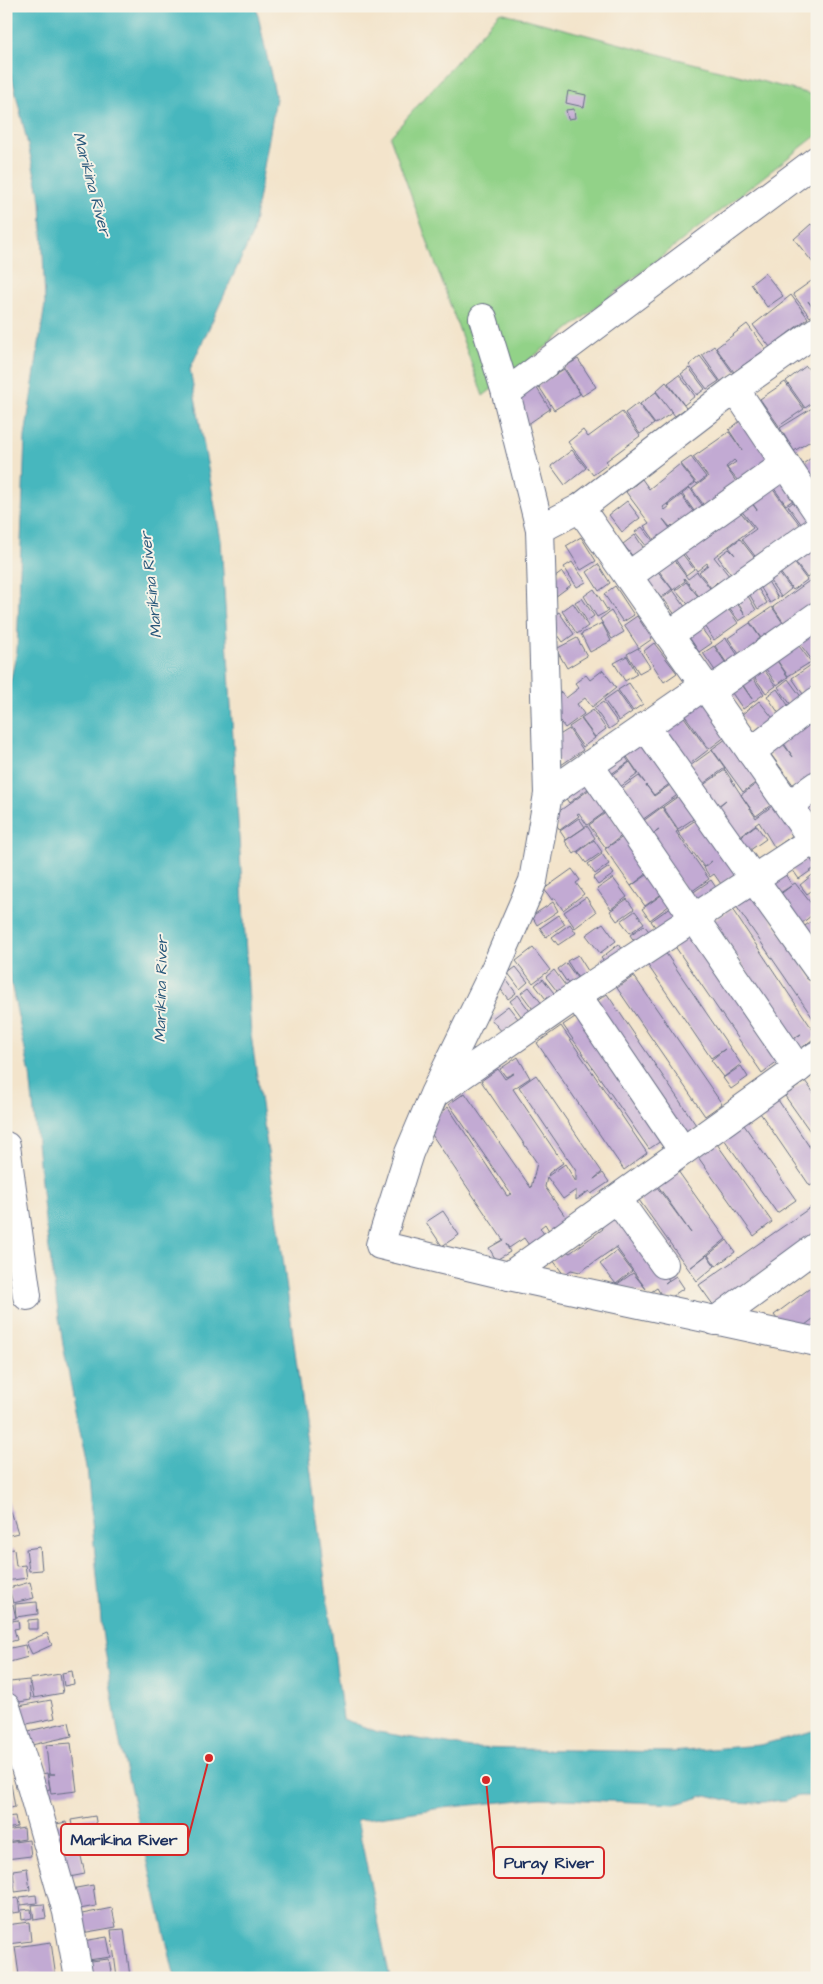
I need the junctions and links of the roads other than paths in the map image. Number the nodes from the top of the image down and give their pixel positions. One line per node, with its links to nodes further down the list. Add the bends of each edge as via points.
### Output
1 (817, 160): 5 (street)
2 (483, 318): 5 (street)
3 (817, 332): 4 (street)
4 (735, 390): 6 (street); 7 (street)
5 (506, 392): 9 (street)
6 (785, 464): 8 (street); 11 (street)
7 (580, 508): 9 (street); 11 (street)
8 (817, 510)
9 (540, 529): 20 (street)
10 (817, 530): 13 (street)
11 (628, 576): 13 (street)
12 (817, 616): 14 (street)
13 (669, 636): 14 (street)
14 (706, 689): 16 (street); 17 (street)
15 (817, 701): 17 (street)
16 (645, 726): 18 (street); 23 (street)
17 (751, 752): 21 (street)
18 (589, 765): 20 (street); 24 (street)
19 (817, 785): 21 (street)
20 (548, 794): 28 (street, via 533,881 495,969)
21 (789, 805): 22 (street)
22 (815, 843): 23 (street)
23 (753, 879): 24 (street); 25 (street)
24 (693, 918): 26 (street); 27 (street)
25 (817, 968)
26 (577, 995): 28 (street); 30 (street)
27 (808, 1062): 30 (street)
28 (434, 1094): 34 (street, via 409,1153 380,1245)
29 (6, 1146): 35 (street)
30 (683, 1151): 31 (street)
31 (617, 1199): 33 (street); 34 (street)
32 (817, 1246): 36 (street)
33 (664, 1264)
34 (508, 1276): 36 (street)
35 (27, 1296)
36 (715, 1321): 37 (street)
37 (817, 1342)
38 (6, 1707): 39 (street, via 67,1912)
39 (79, 1978)

